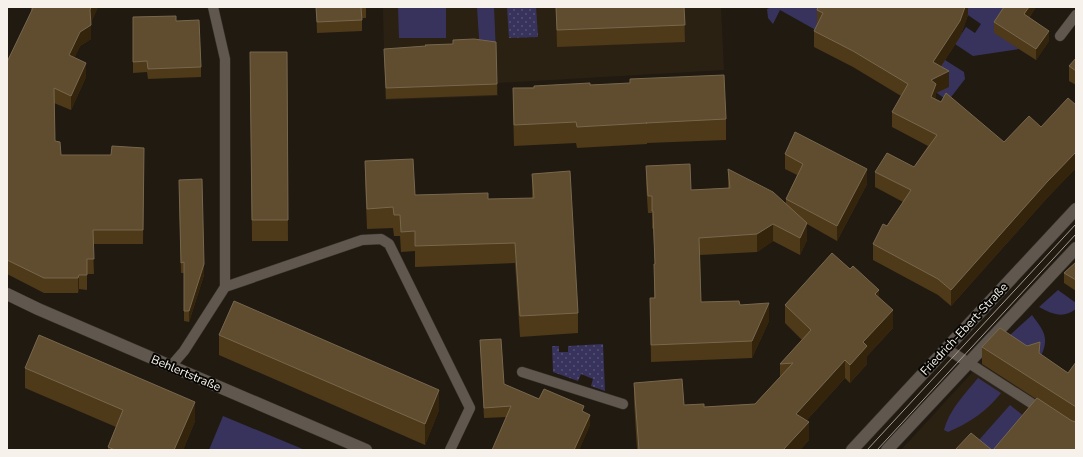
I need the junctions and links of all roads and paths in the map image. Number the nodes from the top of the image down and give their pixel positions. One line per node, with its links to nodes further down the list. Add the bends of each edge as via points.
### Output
1 (213, 7): 6 (lane, via 225,59)
2 (1076, 15): 3 (lane)
3 (1060, 36)
4 (1076, 209): 8 (street, Friedrich-Ebert-Straße)
5 (1076, 248): 9 (street)
6 (225, 287): 10 (lane, via 184,351); 15 (lane, via 362,240 381,239 389,244 470,408)
7 (7, 294): 10 (street, Behlertstraße)
8 (947, 349): 9 (lane); 16 (street, Friedrich-Ebert-Straße)
9 (968, 363): 13 (lane); 17 (street)
10 (171, 366): 14 (street, Behlertstraße)
11 (522, 372): 12 (lane)
12 (623, 404)
13 (1052, 416)
14 (366, 450)
15 (450, 450)
16 (852, 450)
17 (887, 450)

